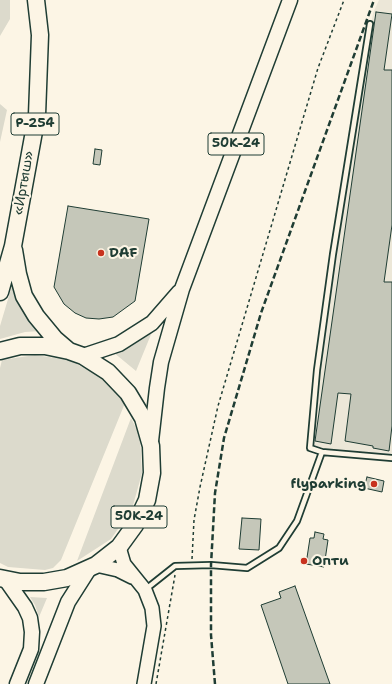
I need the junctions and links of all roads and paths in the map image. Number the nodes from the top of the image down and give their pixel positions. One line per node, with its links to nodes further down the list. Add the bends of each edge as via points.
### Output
1 (36, 0): 5 (highway, «Иртыш» / Р-254, via 40,35 37,115)
2 (290, 0): 6 (main road, 50К-24)
3 (344, 0): 14 (path, via 318,68 218,406 194,520)
4 (370, 24): 11 (lane, via 317,370 310,448)
5 (13, 246): 7 (highway, «Иртыш»); 9 (highway, via 24,296 36,316 55,338)
6 (182, 289): 9 (main road, 50К-24, via 152,323 119,344); 10 (main road, 50К-24, via 162,362)
7 (0, 292)
8 (0, 351): 9 (highway, via 20,346 45,346)
9 (76, 354): 10 (highway, via 108,372 128,393 143,418)
10 (151, 446): 13 (highway, 50К-24, via 152,473 147,500 136,525)
11 (322, 452): 12 (lane); 14 (lane, via 296,521 279,548 247,568 211,564)
12 (392, 458)
13 (119, 546): 15 (highway, 50К-24); 16 (street, via 124,564)
14 (192, 565): 18 (lane, via 175,566); 22 (path, via 175,575)
15 (92, 567): 16 (street, via 118,570); 17 (highway, via 67,578 44,582); 20 (main road, 50К-24, via 68,602)
16 (134, 578): 18 (street)
17 (3, 579): 19 (main road, via 25,607 32,632 31,649)
18 (145, 590): 21 (street, via 152,608 154,626)
19 (17, 684)
20 (36, 684)
21 (144, 684)
22 (156, 684)

